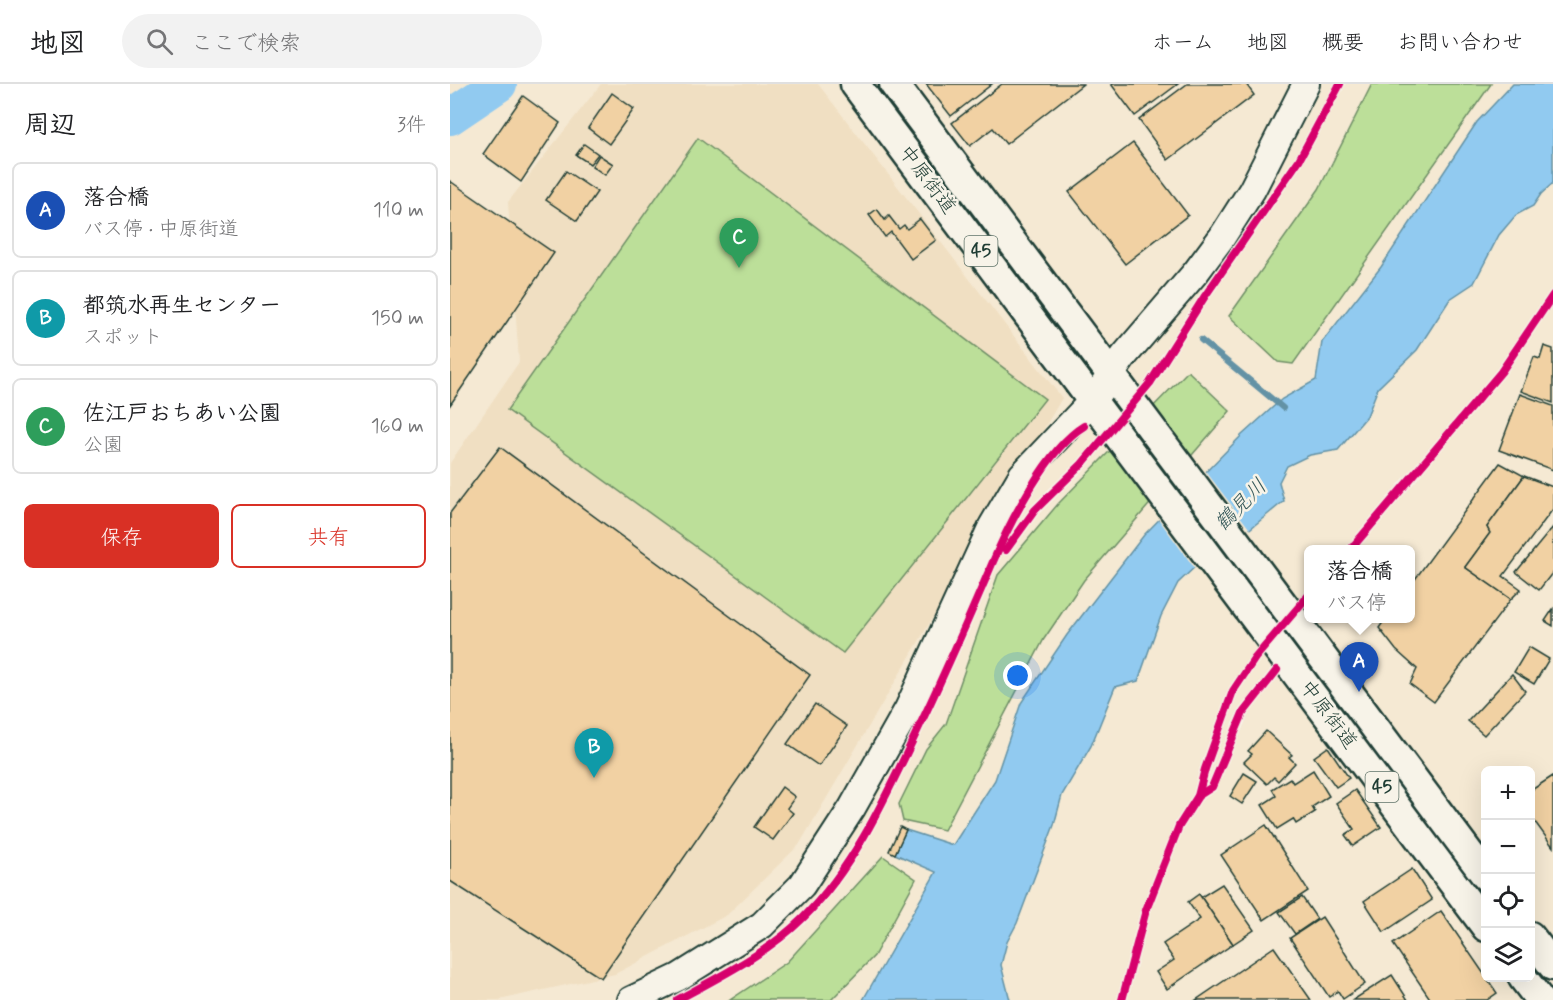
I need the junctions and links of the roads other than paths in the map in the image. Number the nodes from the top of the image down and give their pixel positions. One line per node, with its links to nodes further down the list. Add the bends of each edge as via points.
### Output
1 (855, 84): 5 (main road, 中原街道 / 45)
2 (894, 84): 4 (main road, 中原街道 / 45)
3 (1306, 84): 4 (street, via 1252,190)
4 (1120, 383): 5 (street); 6 (main road, 中原街道 / 45)
5 (1100, 409): 7 (main road, 中原街道 / 45); 11 (street, via 1022,475 993,525 908,709 852,808 802,885 754,930 679,977)
6 (1484, 874)
7 (1481, 922)
8 (1535, 943): 9 (main road)
9 (1553, 966)
10 (1526, 982): 12 (main road)
11 (631, 1000)
12 (1540, 1000)

